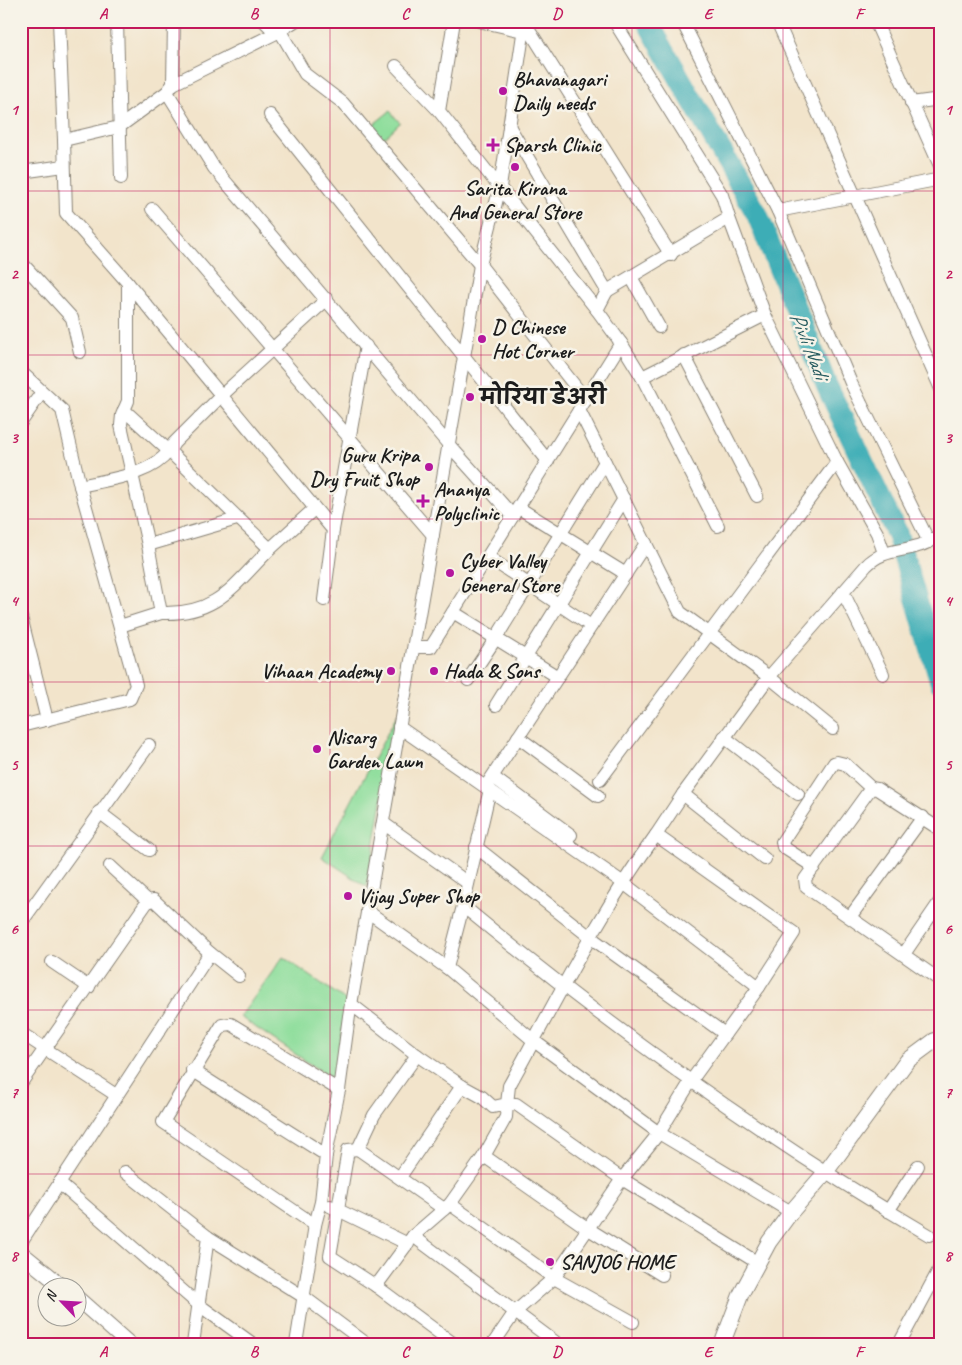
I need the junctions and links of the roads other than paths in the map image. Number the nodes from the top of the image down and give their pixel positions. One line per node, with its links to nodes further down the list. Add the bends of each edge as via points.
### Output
1 (59, 21): 22 (street)
2 (117, 21): 21 (street)
3 (174, 21): 15 (street)
4 (264, 21): 13 (street)
5 (295, 21): 13 (street)
6 (454, 21): 18 (street)
7 (479, 21): 12 (street)
8 (614, 21): 32 (street, via 722,195)
9 (682, 21): 31 (street)
10 (776, 21): 29 (street)
11 (875, 21): 17 (street)
12 (525, 25): 20 (street); 33 (street)
13 (278, 32): 15 (street); 35 (street, via 305,74 343,104)
14 (396, 66): 18 (street)
15 (170, 88): 21 (street); 39 (street, via 214,168)
16 (941, 99): 17 (street)
17 (911, 103): 24 (street)
18 (439, 111): 28 (street)
19 (270, 115): 47 (street)
20 (509, 126): 28 (street); 38 (street)
21 (119, 127): 22 (street); 26 (street)
22 (64, 140): 23 (street)
23 (64, 166): 25 (street); 37 (street, via 66,213)
24 (941, 168)
25 (21, 172)
26 (121, 178)
27 (941, 179): 29 (street)
28 (500, 187): 35 (street); 40 (street)
29 (856, 196): 31 (street); 51 (street)
30 (152, 210): 45 (street)
31 (778, 211): 74 (street, via 851,383)
32 (729, 218): 33 (street); 41 (street)
33 (671, 255): 36 (street)
34 (21, 262): 46 (street, via 72,318)
35 (480, 265): 47 (street); 54 (street)
36 (631, 278): 38 (street); 42 (street)
37 (128, 282): 52 (street); 55 (street, via 128,400)
38 (607, 291): 40 (street)
39 (327, 299): 44 (street); 45 (street)
40 (598, 310): 43 (street)
41 (765, 315): 48 (street); 62 (street)
42 (659, 327)
43 (621, 343): 50 (street); 54 (street)
44 (366, 346): 57 (street); 58 (street)
45 (272, 348): 52 (street); 57 (street)
46 (80, 352)
47 (464, 355): 58 (street); 60 (street)
48 (684, 355): 50 (street); 65 (street)
49 (21, 372): 53 (street)
50 (642, 377): 70 (street)
51 (941, 389)
52 (221, 396): 59 (street); 67 (street)
53 (51, 399): 56 (street); 64 (street, via 62,410)
54 (583, 405): 60 (street); 61 (street)
55 (124, 410): 59 (street); 63 (street, via 120,425)
56 (21, 422)
57 (349, 439): 71 (street); 73 (street)
58 (449, 445): 68 (street); 73 (street)
59 (169, 451): 63 (street, via 158,463); 69 (street)
60 (548, 461): 68 (street)
61 (605, 462): 66 (street); 72 (street)
62 (838, 462): 78 (street); 91 (street)
63 (131, 474): 64 (street); 76 (street)
64 (80, 486): 89 (street)
65 (757, 496)
66 (624, 499): 75 (street); 79 (street)
67 (314, 509): 71 (street); 77 (street)
68 (516, 512): 72 (street); 80 (street)
69 (237, 520): 76 (street); 77 (street)
70 (718, 526)
71 (332, 530): 84 (street)
72 (562, 534): 79 (street); 82 (street)
73 (433, 535): 93 (street)
74 (930, 541): 78 (street)
75 (646, 543): 81 (street); 91 (street, via 680,612)
76 (148, 545): 87 (street)
77 (270, 550): 87 (street, via 209,606 190,612)
78 (890, 552): 83 (street, via 874,558)
79 (592, 553): 81 (street); 85 (street)
80 (488, 557): 82 (street); 86 (street)
81 (626, 574): 90 (street)
82 (529, 585): 85 (street); 92 (street)
83 (843, 592): 95 (street); 97 (street)
84 (324, 600)
85 (558, 604): 90 (street); 94 (street)
86 (454, 612): 92 (street); 93 (street, via 431,648)
87 (161, 613): 89 (street)
88 (21, 617): 100 (street)
89 (120, 626): 100 (street, via 136,685 130,699)
90 (592, 626): 96 (street)
91 (709, 632): 97 (street); 107 (street)
92 (496, 638): 94 (street); 98 (street)
93 (414, 646): 102 (street)
94 (526, 657): 96 (street); 99 (street)
95 (883, 674)
96 (558, 677): 104 (street)
97 (769, 677): 103 (street); 105 (street)
98 (468, 680)
99 (496, 705)
100 (47, 720): 101 (street)
101 (21, 726)
102 (400, 727): 108 (street); 115 (street)
103 (833, 729)
104 (518, 737): 108 (street); 112 (street)
105 (724, 737): 110 (street); 111 (street)
106 (149, 744): 113 (street)
107 (600, 780)
108 (490, 784): 117 (street); 119 (street); 124 (street)
109 (871, 788): 114 (street); 123 (street); 123 (street, via 845,764 834,763 782,842 783,848)
110 (683, 794): 118 (street); 121 (street)
111 (798, 794)
112 (598, 796)
113 (99, 812): 120 (street); 131 (street)
114 (923, 817): 116 (street); 130 (street)
115 (383, 823): 125 (street); 129 (street)
116 (941, 830)
117 (571, 835)
118 (656, 835): 124 (street); 140 (street, via 794,933)
119 (476, 847): 125 (street); 132 (street)
120 (149, 850)
121 (765, 859)
122 (110, 866): 127 (street)
123 (814, 867): 130 (street, via 805,880 806,888)
124 (622, 882): 132 (street); 140 (street)
125 (468, 883): 128 (street)
126 (941, 900): 134 (street)
127 (148, 901): 133 (street, via 154,900); 139 (street)
128 (463, 906): 136 (street); 141 (street)
129 (367, 911): 136 (street); 142 (street)
130 (850, 917): 134 (street)
131 (21, 923)
132 (590, 938): 141 (street); 144 (street)
133 (210, 953): 137 (street); 154 (street)
134 (904, 954): 138 (street)
135 (52, 962): 139 (street)
136 (447, 968): 146 (street)
137 (239, 976)
138 (941, 982)
139 (89, 987): 147 (street)
140 (759, 987): 144 (street)
141 (563, 988): 146 (street); 150 (street)
142 (351, 1004): 148 (street); 153 (street)
143 (21, 1032): 147 (street)
144 (725, 1034): 150 (street)
145 (941, 1039): 162 (street, via 907,1061)
146 (534, 1041): 155 (street, via 509,1086); 156 (street)
147 (45, 1048): 151 (street); 154 (street)
148 (417, 1055): 152 (street); 157 (street)
149 (192, 1070): 153 (street, via 222,1025 231,1024); 158 (street); 171 (street, via 164,1117 164,1125)
150 (691, 1081): 156 (street); 162 (street)
151 (21, 1083)
152 (462, 1086): 155 (street, via 494,1107); 163 (street)
153 (339, 1090): 158 (street)
154 (116, 1095): 165 (street)
155 (507, 1104): 159 (street, via 506,1117); 164 (street, via 516,1104)
156 (660, 1133): 164 (street); 170 (street)
157 (353, 1149): 158 (street); 163 (street); 168 (street)
158 (327, 1150): 166 (street)
159 (484, 1156): 167 (street); 172 (street)
160 (918, 1166): 169 (street)
161 (125, 1172): 174 (street)
162 (825, 1173): 169 (street); 170 (street)
163 (400, 1177): 167 (street)
164 (622, 1179): 172 (street); 178 (street)
165 (59, 1183): 176 (street); 185 (street)
166 (321, 1202): 168 (street); 171 (street)
167 (447, 1206): 175 (street); 182 (street)
168 (338, 1208): 175 (street); 183 (street, via 330,1256)
169 (888, 1211): 173 (street)
170 (791, 1212): 178 (street)
171 (315, 1225): 184 (street)
172 (587, 1228): 180 (street); 182 (street)
173 (929, 1235)
174 (208, 1237): 184 (street); 185 (street)
175 (411, 1240): 183 (street); 187 (street)
176 (21, 1242)
177 (21, 1253): 181 (street)
178 (758, 1263): 189 (street, via 741,1294)
179 (941, 1266): 198 (street)
180 (662, 1275)
181 (52, 1278)
182 (554, 1278): 187 (street); 188 (street)
183 (376, 1286): 195 (street)
184 (304, 1297): 193 (street); 194 (street)
185 (199, 1305): 191 (street); 192 (street)
186 (88, 1308): 190 (street)
187 (516, 1312): 196 (street); 197 (street)
188 (633, 1322)
189 (725, 1343)
190 (129, 1344)
191 (193, 1344)
192 (253, 1344)
193 (296, 1344)
194 (367, 1344)
195 (454, 1344)
196 (493, 1344)
197 (558, 1344)
198 (899, 1344)

